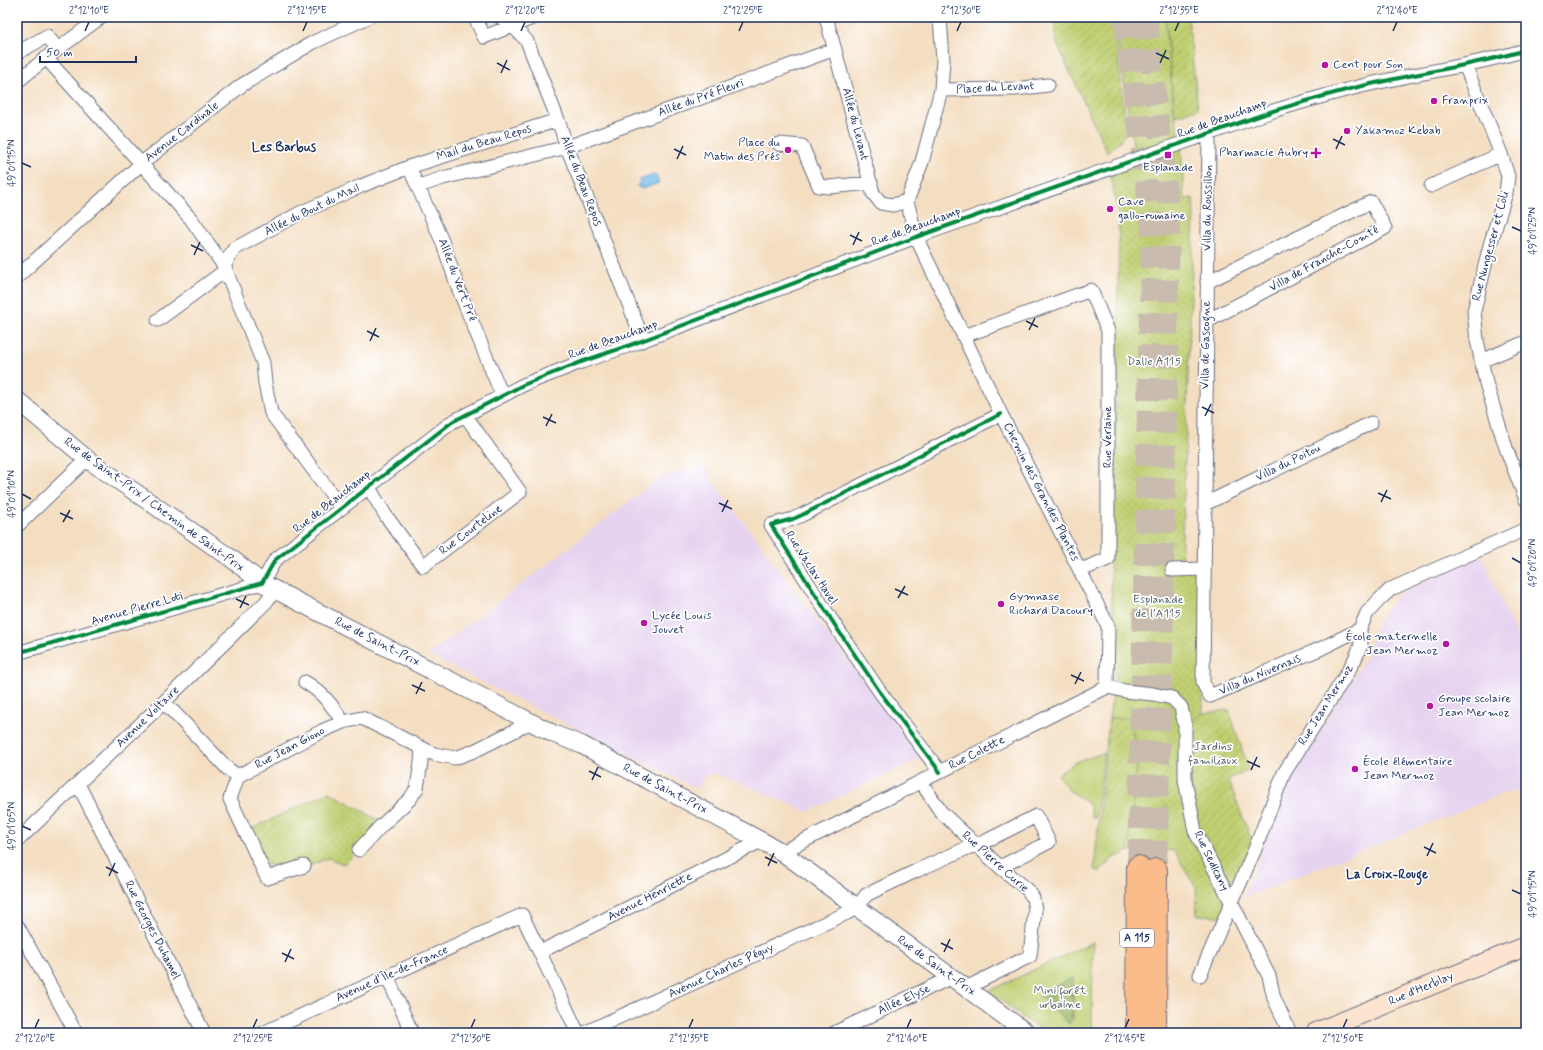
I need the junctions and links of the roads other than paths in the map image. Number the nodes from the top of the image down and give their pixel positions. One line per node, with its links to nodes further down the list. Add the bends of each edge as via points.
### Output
1 (101, 17): 9 (street)
2 (368, 17): 23 (street, Avenue Cardinale, via 312,43 242,85)
3 (475, 17): 8 (street, via 484,37)
4 (500, 17): 8 (street, Allée du Beau Repos)
5 (535, 17): 8 (street)
6 (826, 17): 10 (street, Allée du Levant)
7 (940, 17): 17 (street, via 943,60)
8 (513, 26): 18 (street, Allée du Beau Repos, via 527,41)
9 (58, 49): 12 (street, via 47,36); 13 (street)
10 (835, 49): 21 (street, Allée du Pré Fleuri); 25 (street, Allée du Levant)
11 (1526, 50): 14 (street, Rue de Beauchamp)
12 (17, 53)
13 (46, 58): 15 (street); 23 (street)
14 (1465, 65): 19 (street, Rue de Beauchamp, via 1321,96); 22 (street, Rue Nungesser et Coli)
15 (17, 82)
16 (1048, 85): 17 (street, Place du Levant, via 1015,89)
17 (941, 90): 28 (street, via 922,162)
18 (558, 120): 21 (street, Allée du Beau Repos); 24 (street, Mail du Beau Repos)
19 (1209, 134): 29 (street, Rue de Beauchamp); 32 (street, Villa du Roussillon)
20 (779, 144): 25 (street, via 802,146 819,186)
21 (567, 147): 26 (street, Mail du Beau Repos); 36 (street, Allée du Beau Repos)
22 (1501, 154): 27 (street); 38 (street, Rue Nungesser et Coli, via 1507,169 1508,183 1474,312)
23 (142, 163): 30 (street, via 191,219); 31 (street, Avenue Cardinale)
24 (410, 167): 26 (street, Allée du Vert Pré); 30 (street, Allée du Bout du Mail, via 300,213 234,249)
25 (871, 183): 28 (street, Allée du Levant, via 873,193 881,203 893,205)
26 (419, 186): 39 (street, Allée du Vert Pré, via 499,388)
27 (1431, 186)
28 (907, 201): 29 (street, Chemin des Grandes Plantes)
29 (916, 237): 35 (street, Chemin des Grandes Plantes); 36 (street, Rue de Beauchamp)
30 (225, 268): 33 (street); 48 (street, via 263,363 271,413)
31 (17, 277)
32 (1207, 282): 34 (street, Villa de Gascogne); 34 (street, Villa de Franche-Comté, via 1371,202 1385,228)
33 (158, 320)
34 (1207, 322): 47 (street, Villa de Gascogne)
35 (964, 336): 41 (street, Chemin des Grandes Plantes); 52 (street, Rue Verlaine, via 1091,290 1108,331 1108,559)
36 (643, 340): 39 (street, Rue de Beauchamp)
37 (1526, 342): 38 (street)
38 (1482, 361): 46 (street, Rue Nungesser et Coli, via 1506,448)
39 (504, 393): 42 (street, Rue de Beauchamp)
40 (17, 400): 44 (street, Rue de Saint-Prix / Chemin de Saint-Prix)
41 (1001, 414): 52 (street, Chemin des Grandes Plantes); 63 (street, Rue Vaclav Havel, via 802,515 771,525 880,692)
42 (465, 415): 45 (street, Rue de Beauchamp, via 452,422); 45 (street, Rue Courteline, via 520,492 423,566 386,516)
43 (1371, 423): 47 (street, Villa du Poitou)
44 (87, 459): 49 (street); 54 (street, Rue de Saint-Prix / Chemin de Saint-Prix)
45 (368, 486): 48 (street, Rue de Beauchamp)
46 (1526, 500)
47 (1205, 504): 51 (street, Villa de Gascogne)
48 (341, 507): 54 (street, Rue de Beauchamp, via 275,560)
49 (17, 526)
50 (1526, 529): 55 (street, Rue Jean Mermoz, via 1391,589 1367,613)
51 (1204, 569): 53 (street); 55 (street, Villa du Nivernais, via 1203,683 1210,696)
52 (1081, 570): 58 (street, Chemin des Grandes Plantes, via 1108,626)
53 (1172, 570)
54 (269, 587): 56 (street, Avenue Pierre Loti); 59 (street, Avenue Voltaire, via 265,603); 61 (street, Rue de Saint-Prix)
55 (1360, 629): 74 (street, Rue Jean Mermoz, via 1361,645 1355,659 1284,773)
56 (17, 653)
57 (304, 682): 60 (street, via 318,690)
58 (1107, 687): 63 (street, Rue Colette); 74 (street, Rue Sedlcany, via 1172,698 1181,707 1185,726 1185,780 1195,831)
59 (164, 702): 64 (street, via 228,769); 66 (street, Avenue Voltaire)
60 (343, 722): 62 (street, Rue Jean Giono, via 362,718); 64 (street, Rue Jean Giono)
61 (530, 722): 62 (street, Rue Jean Giono, via 455,758 434,754); 68 (street, Rue de Saint-Prix, via 582,745)
62 (422, 748): 70 (street, via 416,788 410,799)
63 (940, 772): 65 (street, Rue Colette)
64 (238, 776): 72 (street, via 230,799 267,878)
65 (921, 782): 69 (street, Rue Pierre Curie, via 941,812); 71 (street, Rue Colette)
66 (78, 784): 67 (street, Avenue Voltaire); 84 (street, Rue Georges Duhamel)
67 (17, 841)
68 (761, 841): 71 (street, Rue de Saint-Prix); 78 (street, Avenue Henriette)
69 (975, 844): 73 (street, Rue Pierre Curie); 73 (street, via 1036,816 1049,842); 75 (street, via 866,895)
70 (359, 850)
71 (782, 852): 75 (street, Rue de Saint-Prix)
72 (304, 866)
73 (1000, 867): 82 (street, Rue Pierre Curie, via 1028,890 1033,898 1035,910 1030,956)
74 (1232, 903): 79 (street, Rue Jean Mermoz); 93 (street, Rue Sedlcany, via 1269,976 1274,998)
75 (857, 908): 81 (street, Rue de Saint-Prix); 88 (street, Avenue Charles Péguy)
76 (17, 925): 83 (street)
77 (1526, 946): 94 (main road, Rue d'Herblay)
78 (540, 952): 80 (street, Avenue d'Île-de-France, via 522,915); 87 (street)
79 (1200, 975)
80 (387, 976): 85 (street, Avenue d'Île-de-France); 86 (street)
81 (952, 977): 82 (street, Rue de Saint-Prix); 89 (street, Allée Elyse)
82 (966, 988): 90 (street, Rue de Saint-Prix)
83 (76, 1033)
84 (204, 1033)
85 (263, 1033)
86 (412, 1033)
87 (578, 1033)
88 (584, 1033)
89 (834, 1033)
90 (1027, 1033)
91 (1137, 1033): 92 (highway, A 115, via 1147,868)
92 (1155, 1033)
93 (1290, 1033)
94 (1315, 1033)

